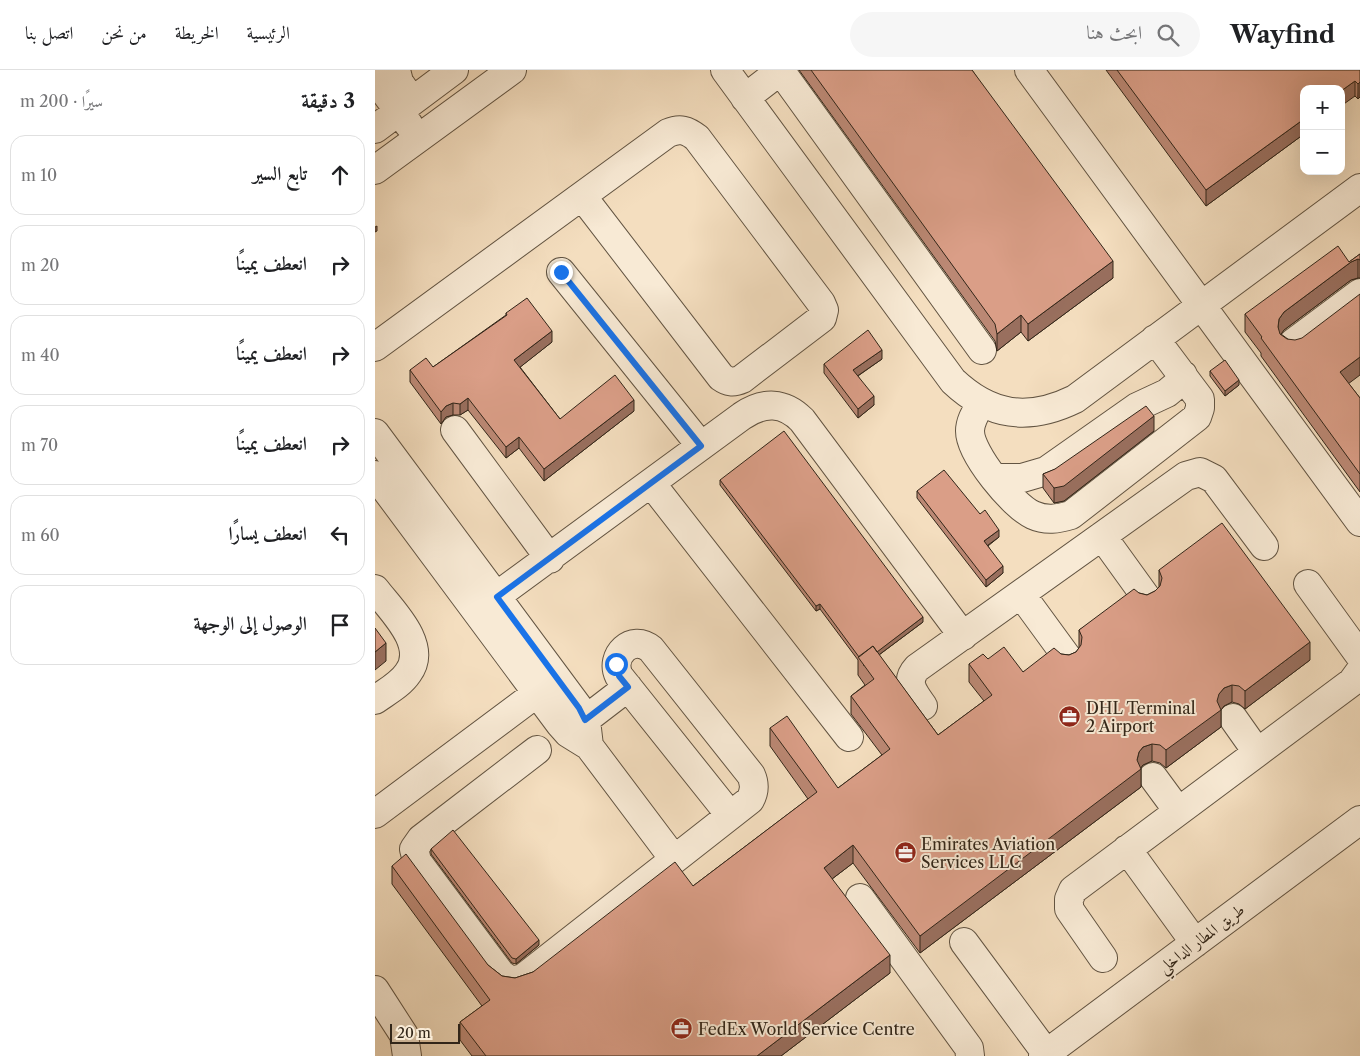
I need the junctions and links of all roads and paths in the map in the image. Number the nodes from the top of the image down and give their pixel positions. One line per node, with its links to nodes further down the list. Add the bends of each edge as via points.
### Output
1 (395, 70): 9 (street)
2 (455, 70): 9 (street)
3 (512, 70): 11 (street)
4 (725, 70): 8 (street)
5 (780, 70): 8 (street); 15 (street)
6 (1029, 70): 19 (street)
7 (375, 79): 9 (street)
8 (745, 98): 17 (street)
9 (405, 106): 10 (street); 11 (street)
10 (375, 129)
11 (419, 138): 12 (street)
12 (375, 170)
13 (1360, 188): 19 (street)
14 (582, 196): 14 (street, via 668,132 678,129 689,131 821,303 824,310 822,318 742,379 727,381); 22 (street)
15 (923, 268): 17 (street); 23 (street)
16 (561, 272): 28 (street)
17 (889, 293): 25 (street, via 953,380)
18 (1360, 293): 21 (street)
19 (1201, 305): 20 (street); 32 (street, via 1258,369)
20 (1155, 339): 24 (street); 25 (street, via 1075,400 1060,406 1045,411 1013,413)
21 (1293, 343)
22 (375, 347)
23 (982, 350)
24 (1183, 375): 30 (street, via 1167,393 1137,407 1046,471 1022,478); 30 (street, via 1200,399 1197,417 1071,515 1059,519 1033,516 1010,497)
25 (981, 403): 30 (street, via 972,418 971,442)
26 (455, 430): 35 (street)
27 (375, 433): 40 (street)
28 (701, 446): 31 (street); 41 (street, via 752,409 774,405 794,412)
29 (375, 475): 40 (street)
30 (995, 478)
31 (651, 483): 35 (street); 51 (street)
32 (1360, 522)
33 (1102, 536): 34 (street, via 1186,476 1201,472 1214,479); 38 (street); 39 (street)
34 (1264, 546)
35 (550, 559): 40 (street)
36 (1308, 584): 42 (street)
37 (375, 588): 47 (street, via 408,634 414,646 414,660 405,677)
38 (1021, 594): 41 (street); 43 (street)
39 (1146, 597)
40 (486, 604): 46 (street); 50 (street, via 579,708)
41 (963, 636): 48 (street, via 912,673 910,685)
42 (1360, 656)
43 (1067, 657)
44 (1360, 671): 53 (street, via 1352,682)
45 (628, 687): 50 (street); 57 (street); 57 (street, via 617,671 617,658 630,644 643,644 651,649 751,775 753,795)
46 (537, 693): 50 (street, via 568,733); 56 (street)
47 (375, 700)
48 (923, 706)
49 (1233, 718): 53 (street)
50 (587, 733): 60 (street)
51 (849, 738)
52 (537, 750): 60 (street, via 421,839 414,849 417,861 506,978 523,978)
53 (1257, 752): 55 (street)
54 (1153, 777): 55 (street)
55 (1178, 811): 59 (street)
56 (375, 814)
57 (730, 815): 60 (street)
58 (1360, 820): 63 (street, طريق المطار الداخلي)
59 (1127, 849): 63 (street); 64 (street, via 1080,883 1069,899 1069,909)
60 (674, 858)
61 (860, 898): 68 (street, via 969,1048)
62 (964, 942): 66 (street)
63 (1195, 943): 66 (street, طريق المطار الداخلي)
64 (1103, 958)
65 (375, 990): 67 (street, via 404,1035)
66 (1044, 1055)
67 (407, 1056)
68 (970, 1056)

